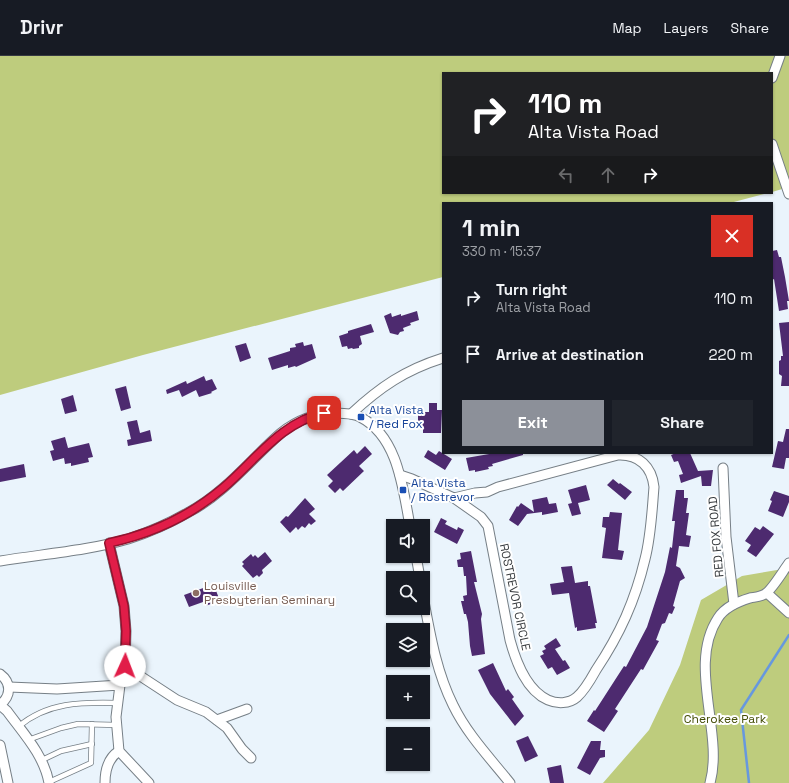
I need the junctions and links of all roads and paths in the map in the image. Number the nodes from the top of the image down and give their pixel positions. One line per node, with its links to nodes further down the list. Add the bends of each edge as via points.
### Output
1 (780, 56): 2 (street)
2 (773, 75)
3 (773, 147): 4 (street)
4 (789, 194)
5 (442, 358): 6 (street, via 393,379)
6 (351, 414): 8 (street, via 361,417 379,432 393,455); 11 (street, via 324,413 302,420 282,432 223,488 191,512 144,534)
7 (723, 468): 15 (street, RED FOX ROAD, via 726,536)
8 (400, 475): 9 (street, ROSTREVOR CIRCLE); 10 (street)
9 (454, 498): 9 (street, ROSTREVOR CIRCLE, via 487,492 618,455 636,458 650,471 654,487 649,540 630,610 612,646 576,698 554,703 542,697 526,678 515,658 510,640 488,526 481,517)
10 (409, 519)
11 (109, 543): 12 (street); 23 (street, via 124,606 125,666 178,700 206,712)
12 (0, 560)
13 (789, 563): 14 (street)
14 (767, 593): 15 (street); 16 (street)
15 (734, 604): 38 (street, via 718,618 711,632 705,667 713,750)
16 (789, 613)
17 (427, 615): 37 (street, via 437,661 452,704 474,738)
18 (0, 674): 19 (street)
19 (9, 687): 20 (street, via 57,689 120,685); 21 (street, via 7,697)
20 (118, 703): 25 (street); 26 (lane, via 77,703 54,707 31,717)
21 (0, 705): 26 (street)
22 (247, 709): 23 (street)
23 (217, 720): 31 (street, via 227,728)
24 (92, 724): 25 (lane); 27 (lane, via 71,725); 28 (lane)
25 (117, 725): 30 (street)
26 (18, 727): 27 (street)
27 (28, 740): 32 (street)
28 (92, 744): 32 (lane, via 61,751); 33 (lane, via 90,764)
29 (0, 745): 34 (street)
30 (119, 751): 35 (street, via 111,756); 36 (street)
31 (251, 758)
32 (42, 760): 33 (street)
33 (49, 782)
34 (8, 783)
35 (105, 783)
36 (150, 783)
37 (510, 783)
38 (710, 783)

